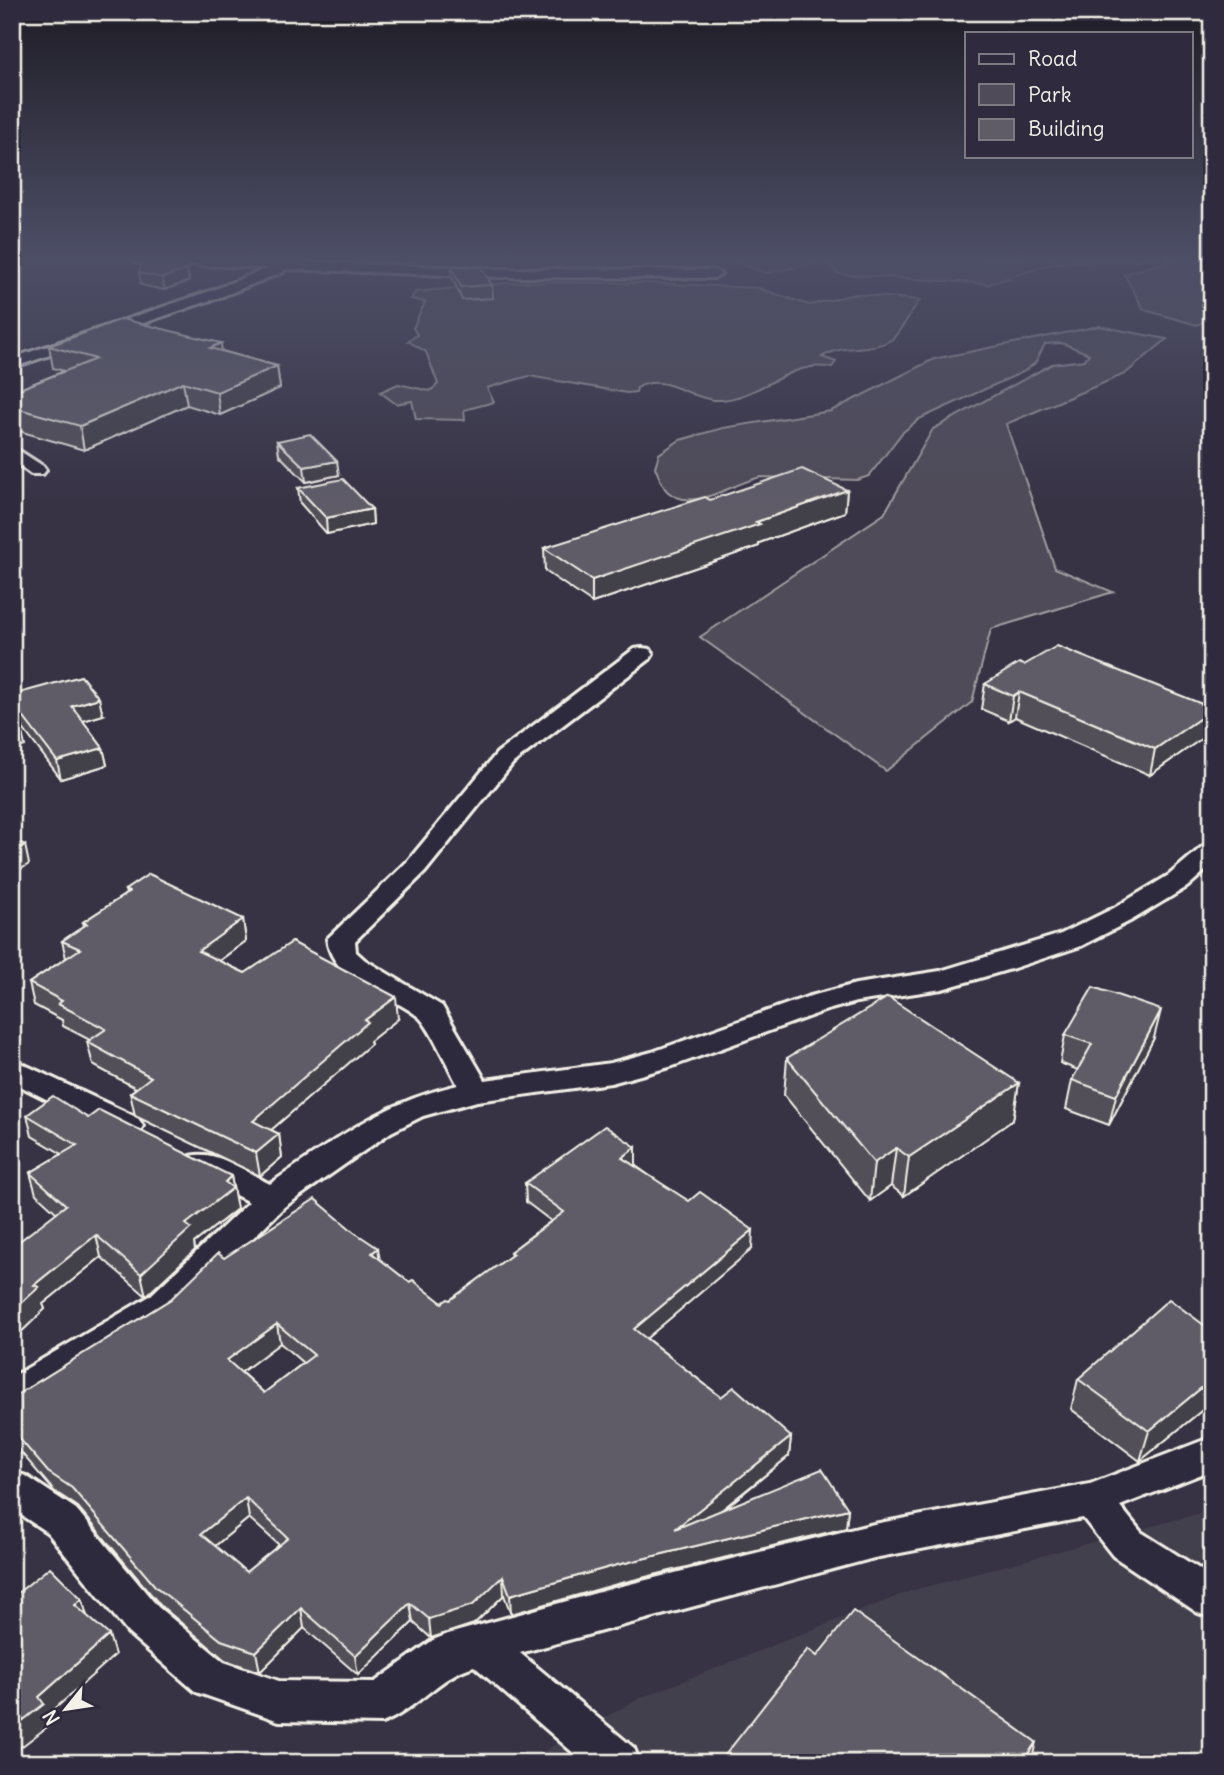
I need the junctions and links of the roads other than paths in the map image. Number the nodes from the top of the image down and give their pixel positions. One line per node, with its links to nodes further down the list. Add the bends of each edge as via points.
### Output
1 (74, 342): 2 (street)
2 (12, 363)
3 (12, 451): 4 (street)
4 (37, 470)
5 (642, 654): 8 (street, via 505,758 416,867 341,939 343,954 355,967 432,1013)
6 (1212, 851): 8 (street, via 1178,881 1124,914 1071,940 1004,962 817,1003 611,1073)
7 (12, 1069): 9 (street)
8 (477, 1091): 9 (street, via 442,1098 380,1124)
9 (272, 1199): 10 (street, via 162,1306)
10 (12, 1395)
11 (1212, 1453): 13 (street)
12 (12, 1488): 15 (street, via 62,1521 143,1620 211,1678 279,1701 382,1703 448,1654)
13 (1093, 1500): 14 (street, via 1127,1544); 15 (street, via 874,1541)
14 (1212, 1600)
15 (481, 1646): 16 (street)
16 (618, 1763)

